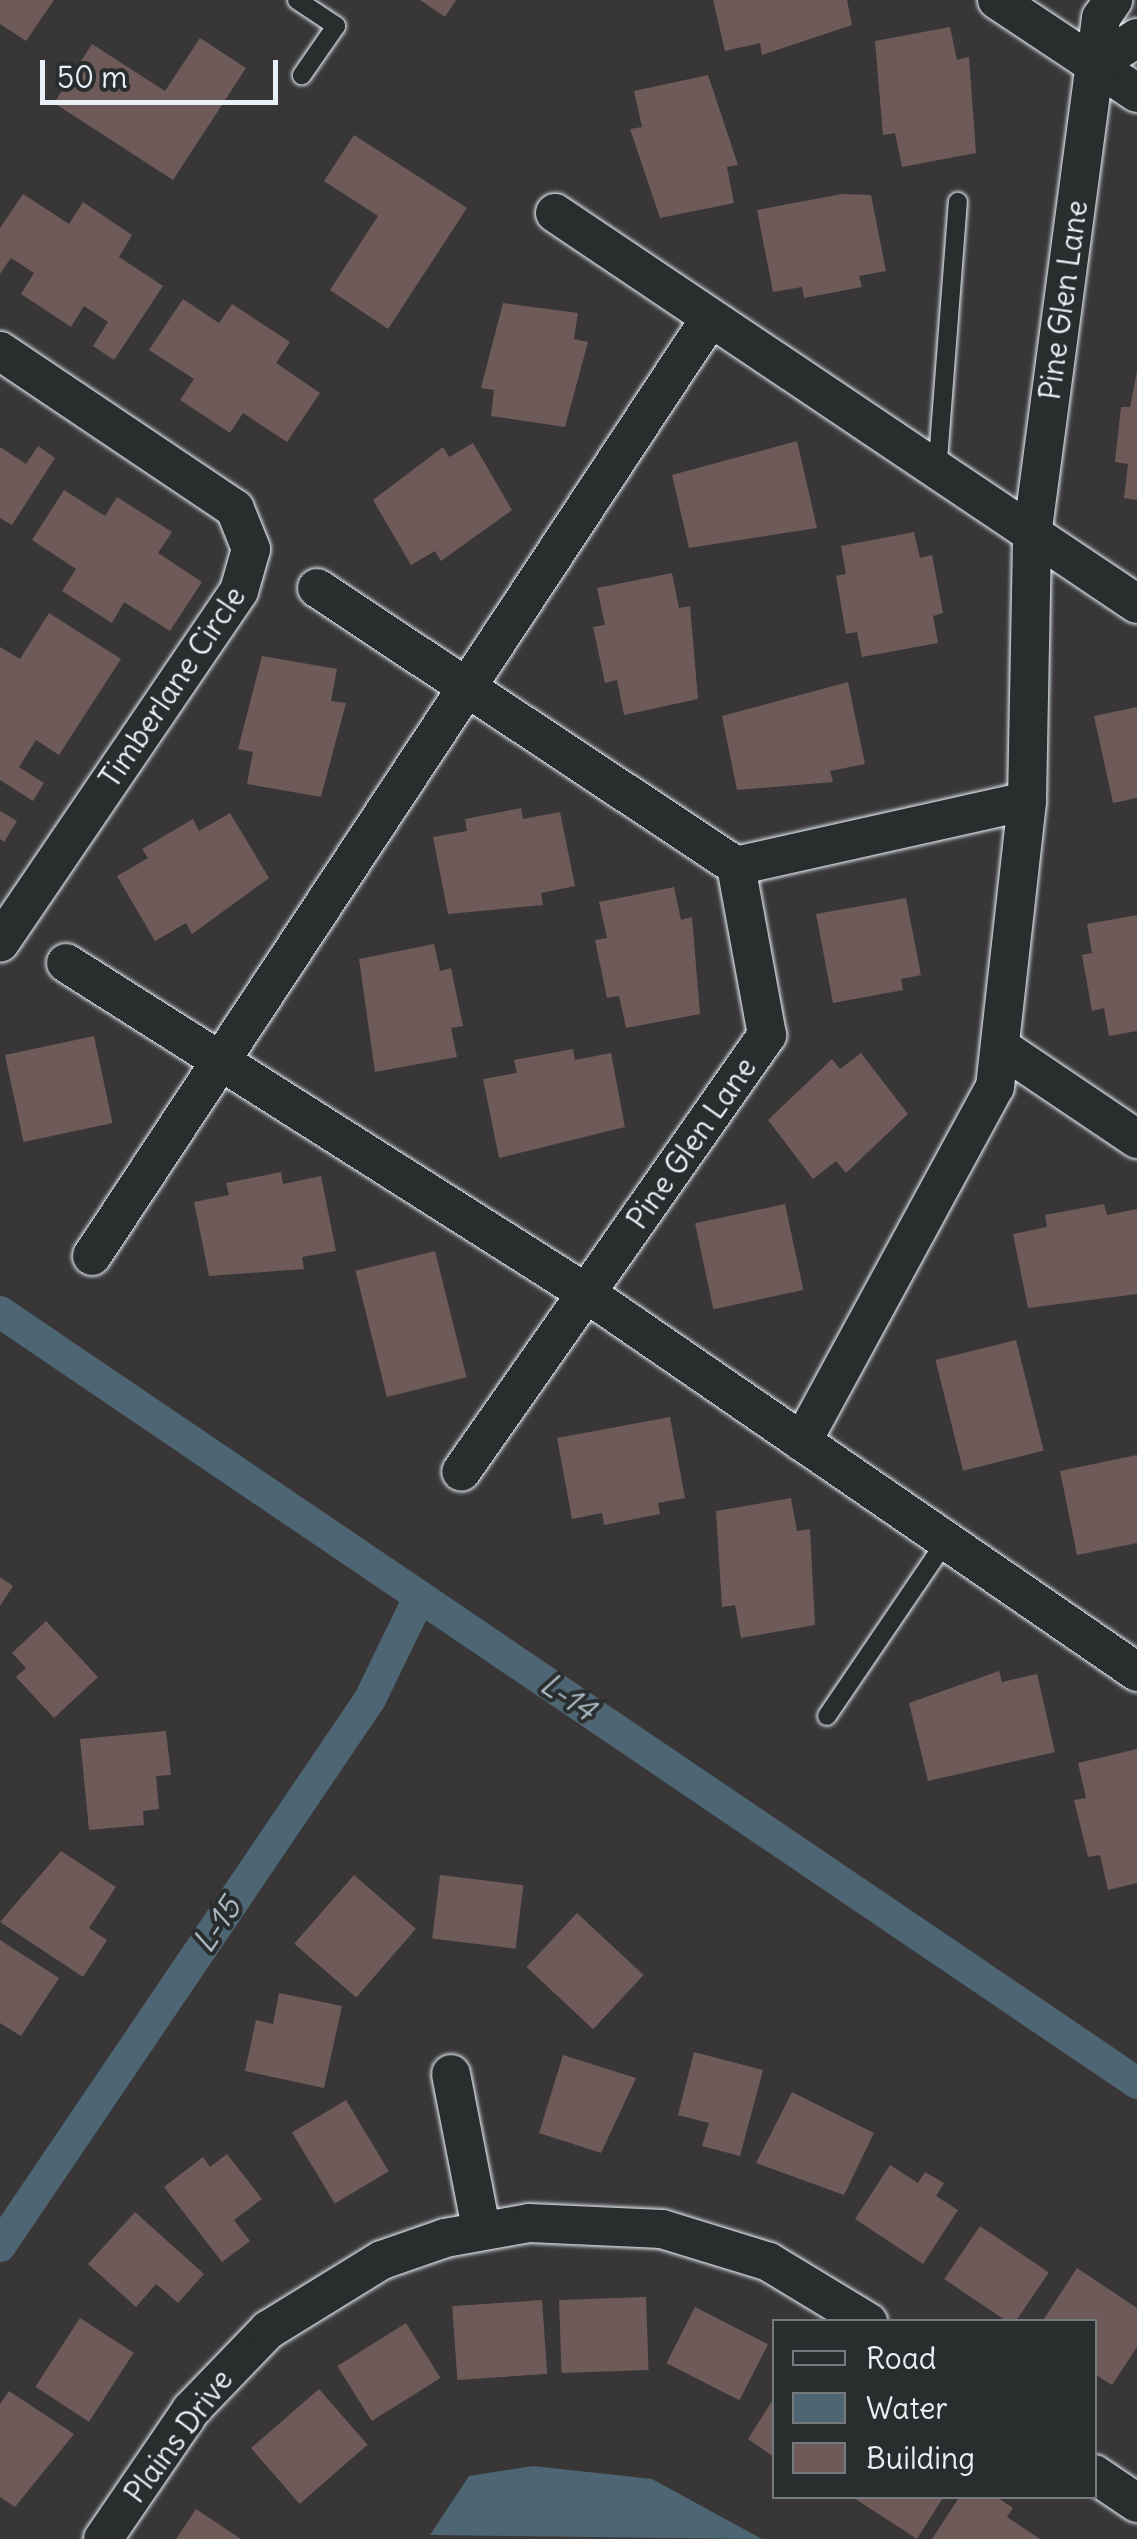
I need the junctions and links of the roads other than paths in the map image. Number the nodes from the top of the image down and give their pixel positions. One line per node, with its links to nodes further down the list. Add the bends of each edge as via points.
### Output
1 (297, 0): 6 (lane, via 336,26)
2 (997, 0): 5 (street)
3 (1113, 0): 5 (street, Pine Glen Lane)
4 (1137, 38): 5 (street)
5 (1094, 65): 7 (street); 13 (street, Pine Glen Lane)
6 (302, 75)
7 (1137, 92)
8 (958, 202): 12 (lane)
9 (555, 213): 10 (street)
10 (708, 322): 12 (street); 16 (street)
11 (0, 351): 19 (street, Timberlane Circle, via 235,509 251,549 239,591)
12 (937, 473): 13 (street)
13 (1032, 536): 15 (street); 17 (street, Pine Glen Lane)
14 (317, 588): 16 (street)
15 (1137, 604)
16 (468, 685): 18 (street); 22 (street)
17 (1027, 801): 18 (street); 21 (street, Pine Glen Lane)
18 (736, 866): 25 (street, Pine Glen Lane, via 767,1034)
19 (0, 943)
20 (66, 963): 22 (street)
21 (1002, 1048): 23 (street); 26 (street, Pine Glen Lane, via 995,1088 916,1244)
22 (220, 1062): 24 (street); 25 (street)
23 (1137, 1139)
24 (92, 1256)
25 (586, 1293): 26 (street); 27 (street, Pine Glen Lane)
26 (802, 1442): 28 (street)
27 (461, 1472)
28 (946, 1541): 29 (street); 30 (lane)
29 (1137, 1672)
30 (827, 1716)
31 (451, 2074): 32 (street)
32 (481, 2229): 33 (street, Plains Drive, via 596,2221 662,2229 769,2262); 36 (street, Plains Drive, via 382,2260 268,2330 190,2410)
33 (863, 2319)
34 (1097, 2476): 35 (street)
35 (1137, 2503)
36 (103, 2539)

